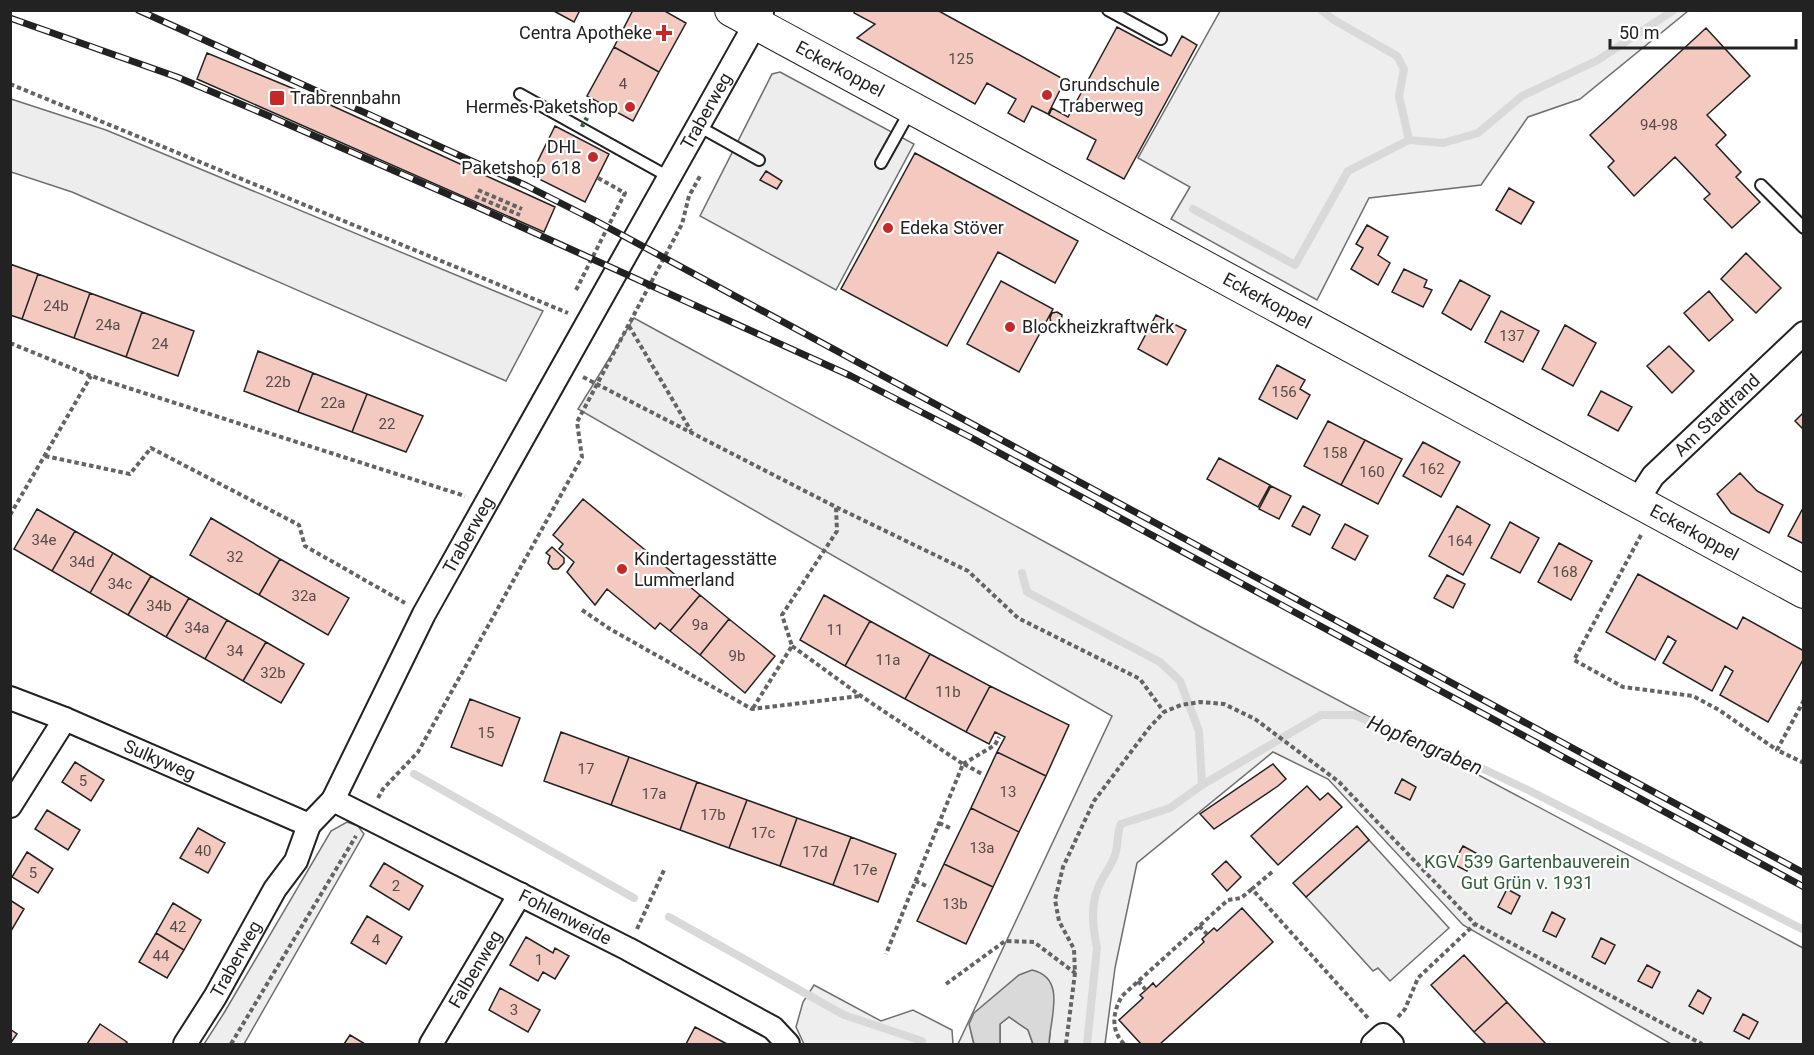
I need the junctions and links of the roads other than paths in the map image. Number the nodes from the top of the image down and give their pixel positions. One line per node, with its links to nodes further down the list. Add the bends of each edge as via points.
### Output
1 (1108, 10): 3 (lane)
2 (750, 15): 5 (street, Eckerkoppel); 6 (street, Traberweg)
3 (1161, 39)
4 (520, 94): 9 (lane)
5 (911, 109): 8 (lane); 13 (street, Eckerkoppel)
6 (698, 126): 7 (lane); 9 (street, Traberweg)
7 (759, 160)
8 (880, 163)
9 (669, 177): 17 (street, Traberweg, via 424,614)
10 (1761, 185): 11 (lane)
11 (1803, 228)
12 (1803, 333): 13 (street, Am Stadtrand, via 1653,476)
13 (1646, 506): 14 (street, Eckerkoppel)
14 (1803, 592)
15 (10, 698): 16 (street, Sulkyweg)
16 (65, 719): 18 (street); 19 (street, Sulkyweg)
17 (333, 800): 19 (street, Traberweg); 20 (street, Fohlenweide)
18 (10, 806)
19 (309, 825): 21 (street, Traberweg, via 296,861 275,889)
20 (520, 894): 22 (street, Falbenweg); 23 (street, Fohlenweide, via 772,1028)
21 (185, 1044)
22 (431, 1044)
23 (788, 1044)

